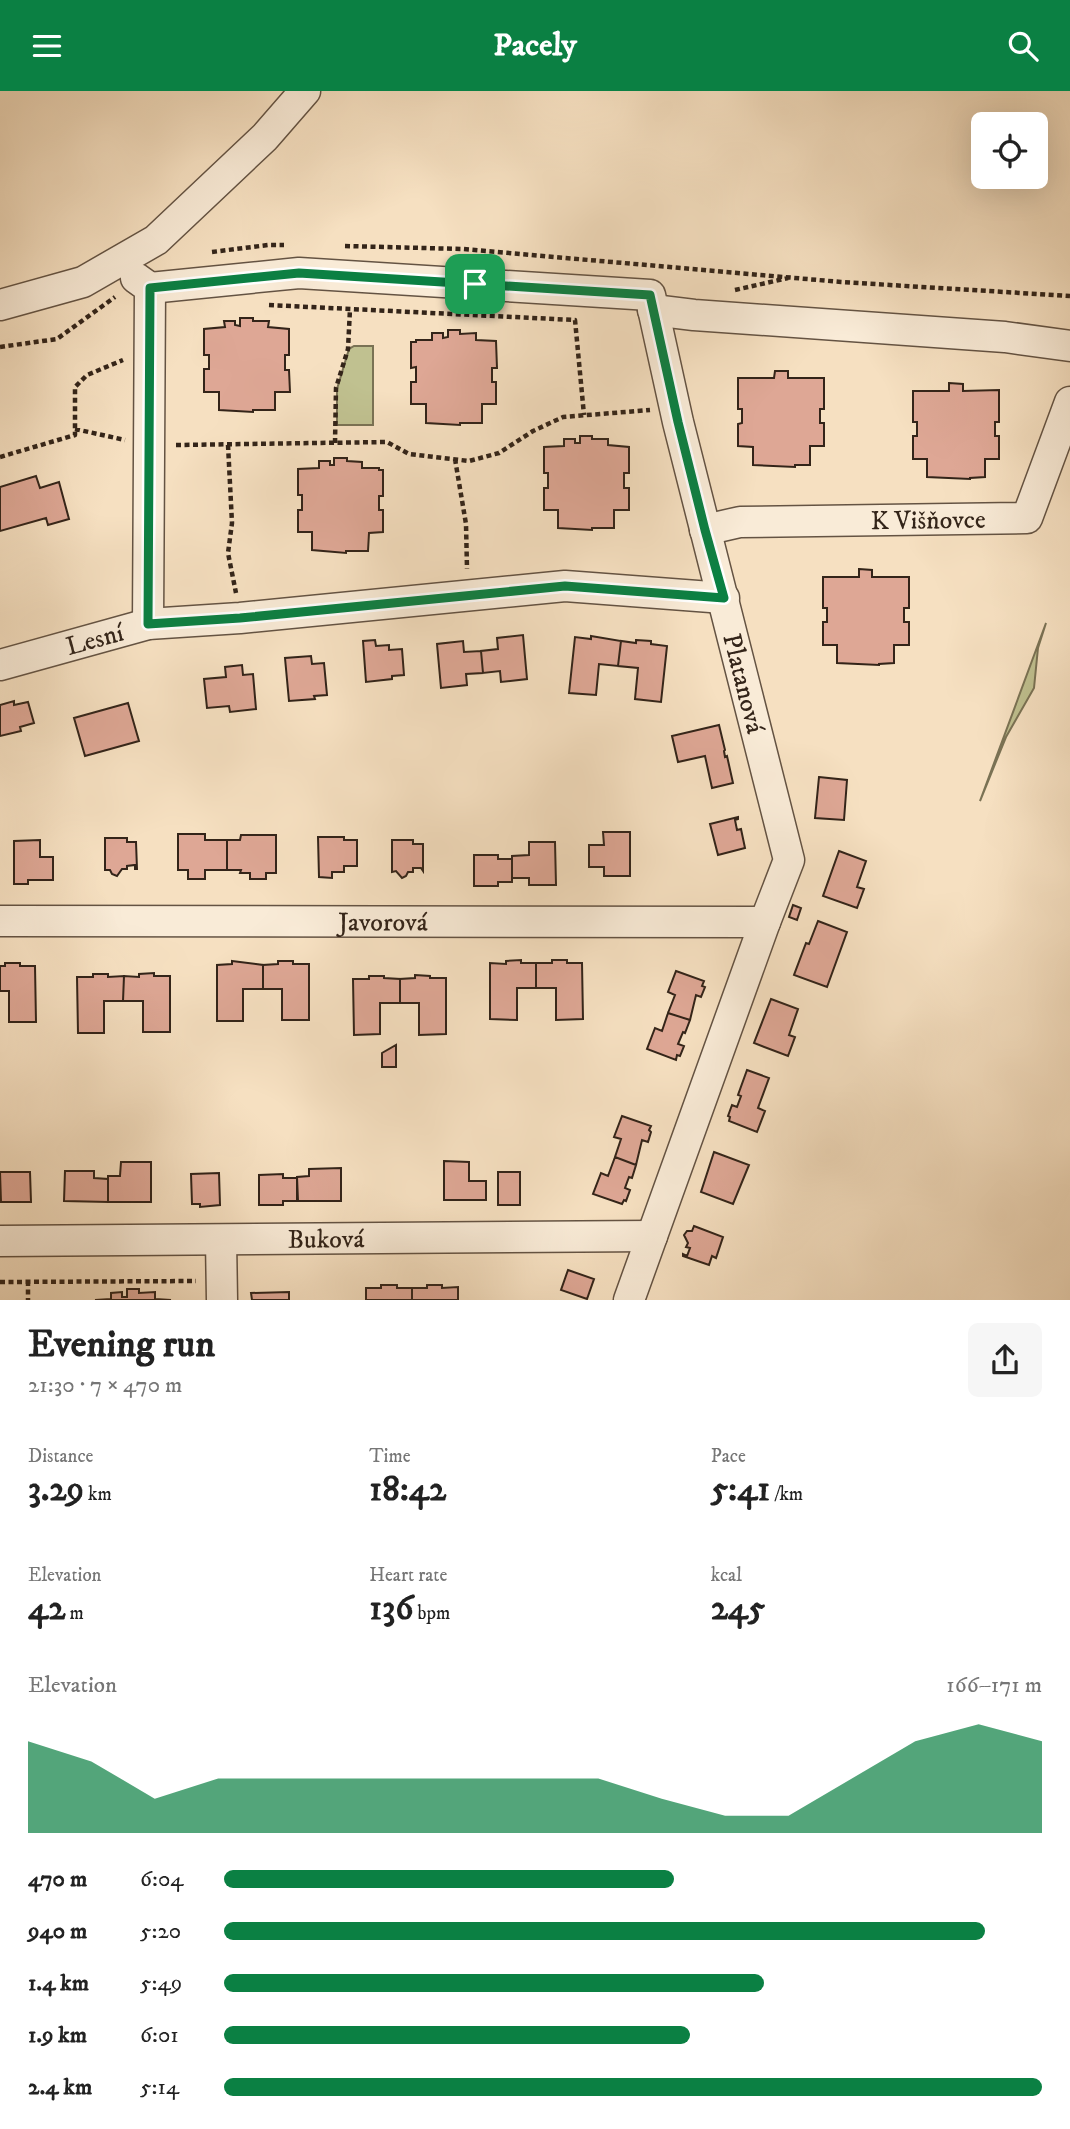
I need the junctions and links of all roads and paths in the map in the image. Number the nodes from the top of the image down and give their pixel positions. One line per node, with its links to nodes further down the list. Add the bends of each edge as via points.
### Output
1 (305, 91): 3 (street, via 265,137 156,240)
2 (647, 265): 4 (path)
3 (135, 278): 5 (street, via 83,282); 8 (street, via 299,273 650,295); 10 (path, via 57,339); 11 (street, Lesní)
4 (1070, 296)
5 (0, 305)
6 (259, 305): 7 (path)
7 (350, 309): 14 (path, via 575,320); 16 (path, via 348,349 336,389)
8 (653, 310): 9 (street); 13 (street, Platanová)
9 (1070, 346)
10 (0, 348)
11 (150, 349): 15 (path, via 87,375 75,387); 18 (street, Lesní)
12 (1070, 402): 21 (street, K Višňovce, via 1027,518 740,522)
13 (675, 408): 14 (path); 21 (street, Platanová)
14 (584, 415): 20 (path, via 553,421 499,453 469,461)
15 (75, 429): 18 (path); 19 (path, via 75,435)
16 (335, 443): 17 (path); 20 (path, via 387,442 410,454)
17 (228, 445): 18 (path); 24 (path, via 229,553)
18 (149, 446): 25 (street, Lesní)
19 (0, 457)
20 (455, 459): 22 (path, via 466,524)
21 (705, 530): 23 (street, Platanová)
22 (468, 595): 23 (street, via 565,586); 24 (street)
23 (724, 598): 28 (street, Platanová, via 789,860)
24 (240, 618): 25 (street)
25 (148, 624): 26 (street, Lesní)
26 (0, 665)
27 (0, 921): 28 (street, Javorová)
28 (765, 922): 29 (street, Platanová)
29 (652, 1236): 30 (street, Buková); 36 (street, Platanová)
30 (220, 1240): 31 (street, Buková); 34 (street)
31 (0, 1241)
32 (28, 1281): 33 (path); 34 (path); 35 (path)
33 (0, 1282)
34 (222, 1290)
35 (28, 1300)
36 (629, 1300)

